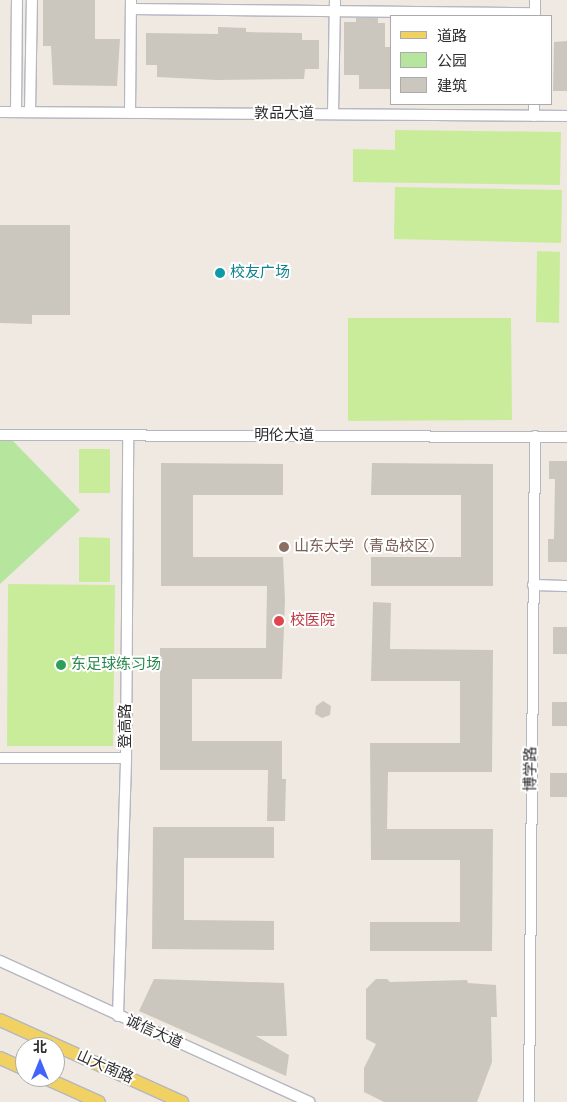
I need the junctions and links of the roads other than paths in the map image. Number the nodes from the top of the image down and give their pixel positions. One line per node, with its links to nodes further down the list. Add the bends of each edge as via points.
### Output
1 (17, 0): 9 (lane)
2 (32, 0): 10 (lane)
3 (535, 0): 6 (lane)
4 (131, 4): 5 (lane); 11 (lane)
5 (334, 5): 6 (lane); 12 (lane)
6 (535, 15)
7 (534, 105): 13 (lane)
8 (0, 112): 9 (lane, 敦品大道)
9 (16, 112): 10 (lane, 敦品大道)
10 (30, 112): 11 (lane, 敦品大道)
11 (130, 113): 12 (lane, 敦品大道)
12 (333, 114): 13 (lane, 敦品大道)
13 (534, 116): 14 (lane, 敦品大道)
14 (567, 116)
15 (0, 435): 16 (lane, 明伦大道)
16 (128, 436): 17 (lane, 明伦大道); 22 (lane, 登高路)
17 (535, 436): 18 (lane, 明伦大道); 19 (lane, 博学路)
18 (567, 437)
19 (533, 586): 20 (lane); 32 (lane, 博学路)
20 (567, 586)
21 (0, 758): 22 (lane)
22 (126, 758): 24 (lane, 登高路)
23 (0, 961): 24 (lane, 诚信大道)
24 (118, 1016): 31 (lane, 诚信大道)
25 (0, 1020): 30 (main road, 山大南路)
26 (0, 1058): 27 (main road)
27 (15, 1065)
28 (65, 1087): 29 (main road)
29 (99, 1102)
30 (182, 1102)
31 (309, 1102)
32 (529, 1102)

